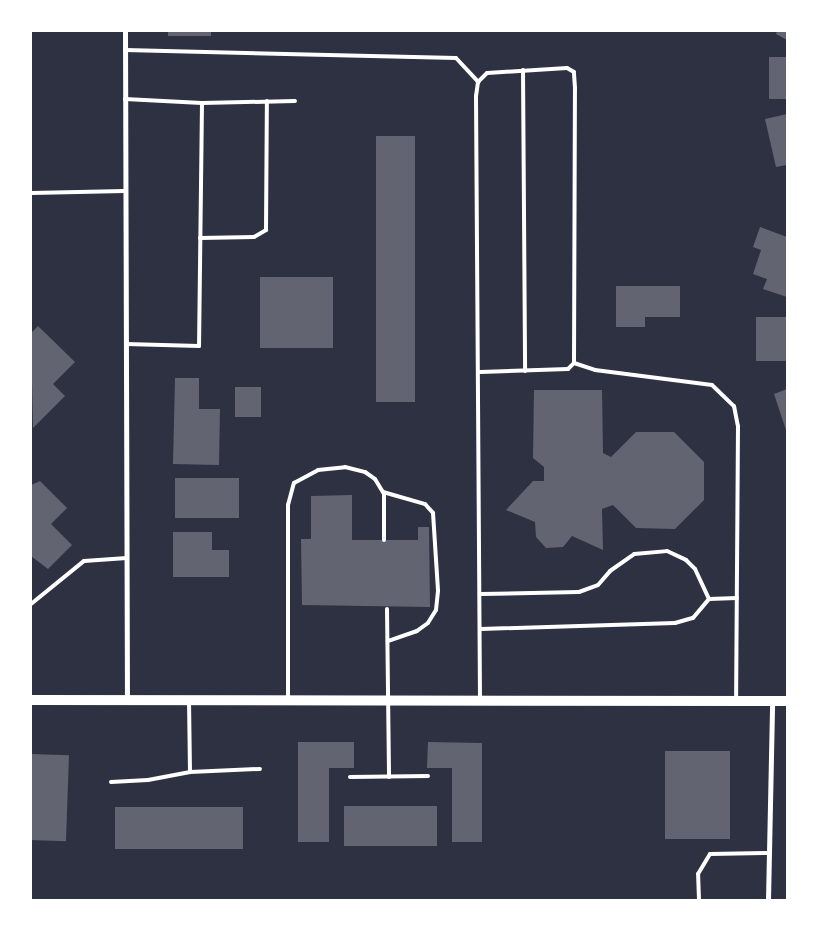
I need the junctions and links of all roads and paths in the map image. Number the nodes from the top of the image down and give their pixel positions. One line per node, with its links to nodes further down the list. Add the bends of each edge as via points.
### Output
1 (125, 31): 2 (street)
2 (125, 50): 4 (lane, via 456,58); 5 (street)
3 (524, 70): 4 (lane, via 487,73); 13 (lane, via 567,68 574,72); 14 (lane)
4 (478, 82): 15 (lane)
5 (125, 99): 8 (lane); 9 (street)
6 (266, 101): 7 (lane); 8 (lane); 11 (lane, via 266,230 254,238)
7 (295, 101)
8 (202, 103): 11 (lane)
9 (125, 191): 10 (lane); 12 (street)
10 (31, 193)
11 (200, 238): 12 (lane, via 199,346)
12 (126, 344): 18 (street)
13 (574, 363): 14 (lane, via 568,369); 20 (lane, via 595,370 656,375 712,385 734,406 738,426)
14 (525, 371): 15 (lane)
15 (480, 372): 19 (lane)
16 (383, 493): 17 (lane); 25 (lane, via 425,504 433,513 438,591 436,610 428,623 417,632); 28 (lane, via 375,479 365,472 345,467 318,470 294,484 288,505)
17 (384, 540)
18 (127, 558): 22 (lane, via 84,561); 27 (street)
19 (481, 594): 21 (lane, via 579,592 598,585 610,571 634,554 667,551 696,569); 24 (lane)
20 (736, 598): 21 (lane); 34 (lane)
21 (709, 599): 24 (lane, via 692,618 675,623)
22 (31, 604)
23 (387, 609): 25 (lane)
24 (481, 629): 29 (lane)
25 (388, 641): 33 (lane)
26 (31, 700): 27 (main road)
27 (127, 700): 32 (main road)
28 (288, 700): 32 (main road); 33 (main road)
29 (480, 700): 33 (main road); 34 (main road)
30 (772, 700): 31 (main road); 34 (main road); 41 (street)
31 (787, 700)
32 (189, 701): 36 (lane)
33 (388, 701): 39 (lane)
34 (736, 701)
35 (260, 769): 36 (lane)
36 (190, 772): 40 (lane, via 148,780)
37 (428, 776): 39 (lane)
38 (350, 777): 39 (lane)
39 (389, 777)
40 (111, 782)
41 (768, 853): 42 (lane, via 710,854 698,874); 43 (street)
42 (699, 900)
43 (768, 900)

